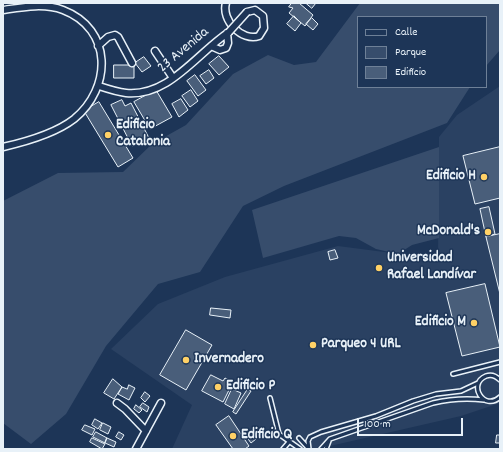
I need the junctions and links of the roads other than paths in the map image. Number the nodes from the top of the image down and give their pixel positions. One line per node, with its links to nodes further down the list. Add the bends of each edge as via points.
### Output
1 (226, 3): 4 (street, 23 Avenida, bridge, via 228,21 244,36 259,36 264,28 263,16 255,10 247,12)
2 (35, 5): 3 (street); 5 (street, via 64,10 73,15 88,28)
3 (3, 10)
4 (228, 33): 6 (street, 23 Avenida); 6 (street, via 226,48 220,50)
5 (98, 46): 8 (street, via 108,37 115,35); 10 (street, via 102,66)
6 (211, 46): 9 (street, 23 Avenida)
7 (155, 52): 9 (street)
8 (132, 63)
9 (173, 78): 10 (street, 23 Avenida, via 161,88 143,93 124,93)
10 (99, 86): 11 (street, via 88,105 72,120 27,141)
11 (3, 147)
12 (500, 362): 13 (lane)
13 (453, 374)
14 (499, 378): 15 (lane, via 488,375)
15 (478, 383): 18 (lane, via 477,391); 21 (lane, via 462,391 419,399)
16 (500, 397): 18 (lane, via 494,401)
17 (270, 398): 28 (lane, via 279,434)
18 (484, 400): 23 (lane, via 447,400)
19 (161, 402): 25 (street)
20 (117, 403): 25 (street)
21 (376, 416): 22 (lane); 23 (lane)
22 (360, 421): 24 (lane); 32 (lane, via 310,437)
23 (378, 422): 24 (lane)
24 (362, 428): 27 (lane)
25 (146, 431): 29 (street)
26 (299, 438): 32 (lane)
27 (330, 439): 33 (lane); 34 (lane)
28 (289, 442): 30 (lane); 31 (lane)
29 (136, 449)
30 (283, 449)
31 (300, 449)
32 (309, 449)
33 (321, 449)
34 (326, 449)

